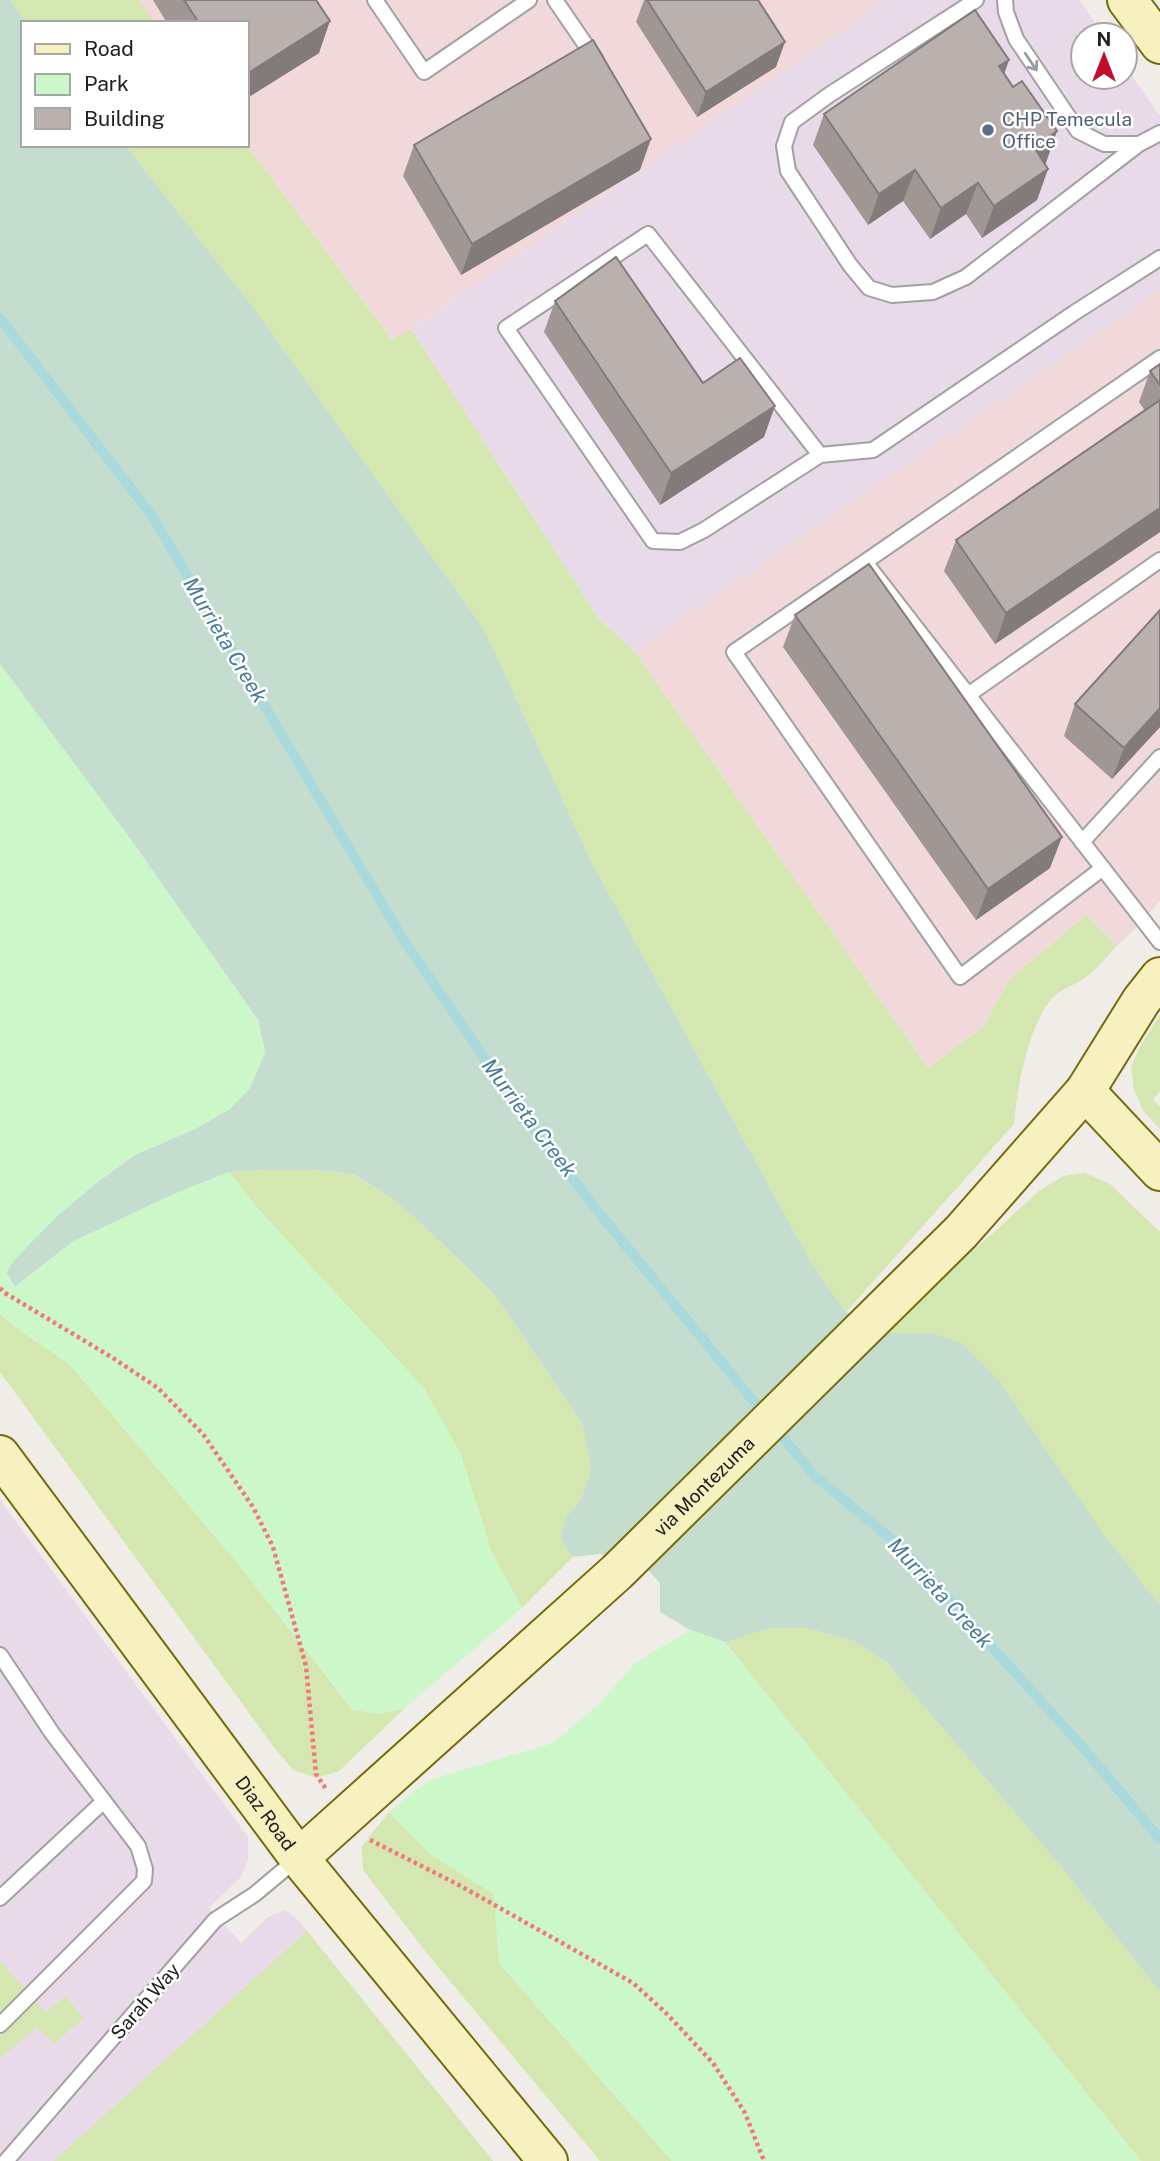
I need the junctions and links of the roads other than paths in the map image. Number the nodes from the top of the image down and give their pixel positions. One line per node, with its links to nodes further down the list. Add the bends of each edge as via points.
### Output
1 (374, 0): 2 (lane, via 424,72)
2 (529, 0)
3 (555, 0): 8 (lane)
4 (975, 0): 10 (lane, via 792,121 784,146 788,171 869,288 892,295 933,292 966,277)
5 (1005, 0): 10 (lane, one-way to 10, via 1016,39 1078,131 1104,144)
6 (1127, 0): 7 (street)
7 (1160, 44)
8 (601, 68)
9 (1160, 133): 10 (lane)
10 (1139, 144)
11 (1160, 258): 13 (lane, via 873,450)
12 (1160, 358): 15 (lane)
13 (820, 455): 13 (lane, via 648,234 506,328 653,541 680,542 704,530)
14 (1160, 559): 16 (lane)
15 (865, 562): 16 (lane); 19 (lane, via 734,652 960,977)
16 (968, 695): 18 (lane)
17 (1160, 757): 18 (lane)
18 (1082, 842): 19 (lane)
19 (1103, 868): 20 (lane)
20 (1160, 942)
21 (1160, 977): 22 (street)
22 (1085, 1091): 23 (street); 27 (street, via Montezuma, via 961,1232 617,1572)
23 (1160, 1171)
24 (0, 1455): 27 (street, Diaz Road)
25 (0, 1655): 26 (lane)
26 (104, 1801): 28 (lane); 29 (lane, via 138,1846 144,1881)
27 (299, 1857): 30 (lane, Sarah Way, via 215,1920); 31 (street, Diaz Road)
28 (0, 1898)
29 (0, 2025)
30 (6, 2161)
31 (548, 2161)

